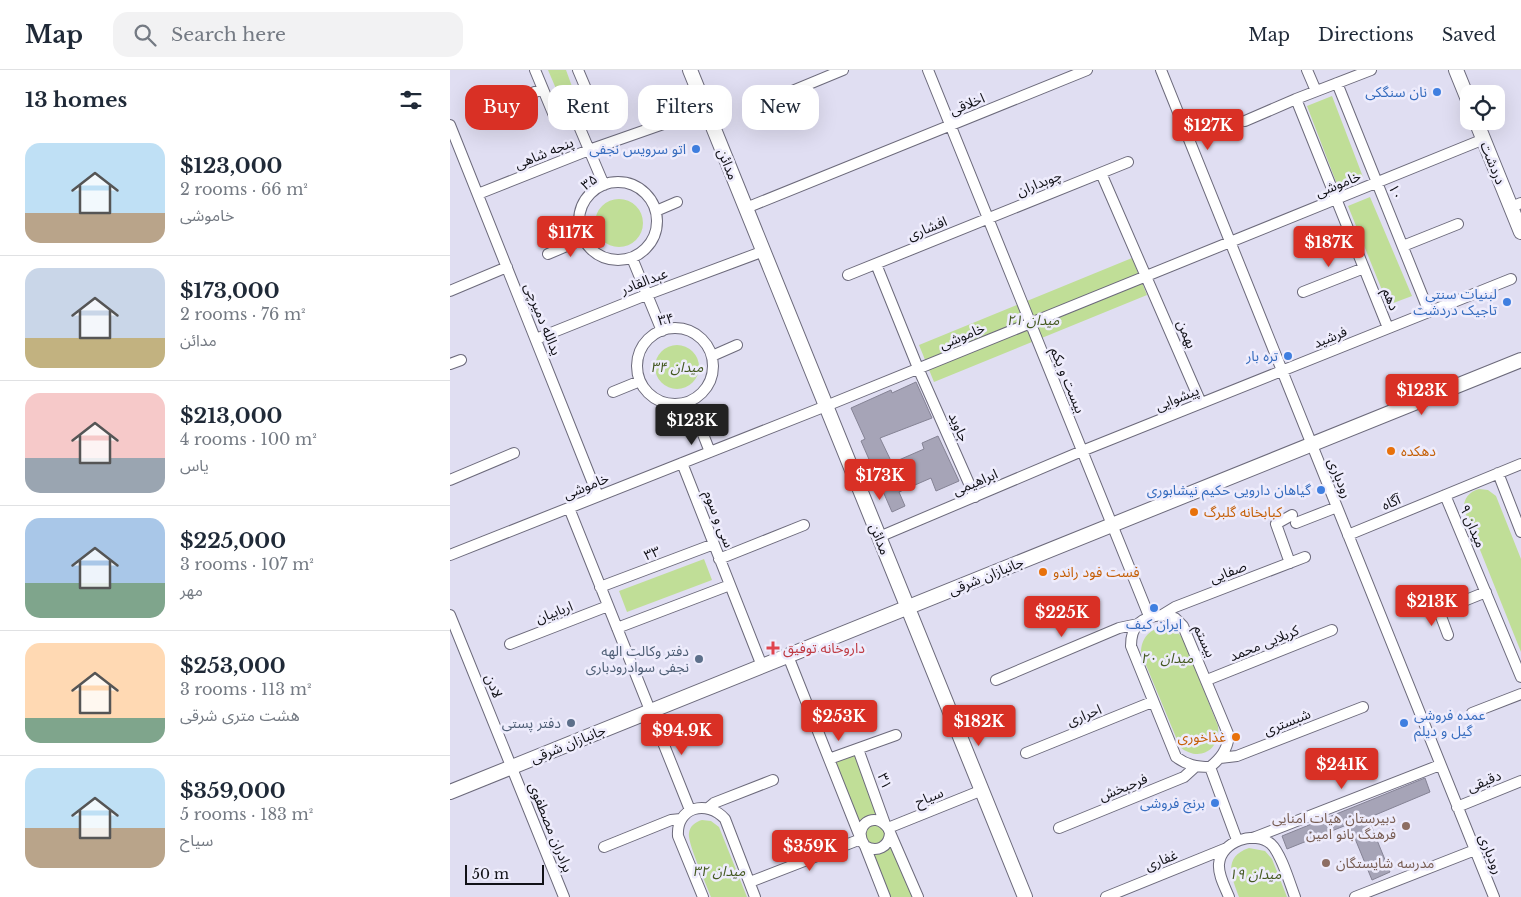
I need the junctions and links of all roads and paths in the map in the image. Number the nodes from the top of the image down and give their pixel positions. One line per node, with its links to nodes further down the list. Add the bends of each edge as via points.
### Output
1 (535, 70): 16 (street)
2 (580, 70): 12 (street)
3 (690, 70): 13 (main road, مدائن)
4 (843, 70): 14 (street)
5 (928, 70): 23 (street, بیست و یکم)
6 (1087, 70): 23 (street, اخلاقی)
7 (1162, 70): 44 (street, رودباری)
8 (1307, 70): 18 (street)
9 (1371, 70): 11 (street)
10 (1456, 70): 15 (main road)
11 (1337, 82): 18 (street); 32 (street, ۱۰)
12 (585, 85)
13 (696, 85)
14 (806, 85)
15 (1462, 85)
16 (543, 89): 17 (street); 20 (street)
17 (538, 91)
18 (1316, 91): 19 (street)
19 (1296, 99): 21 (street); 35 (street, دهم)
20 (548, 101)
21 (1245, 121)
22 (450, 125): 34 (street, یدالله دمیرچی)
23 (950, 125): 38 (street, اخلاقی); 40 (street, بیست و یکم)
24 (581, 130): 29 (street)
25 (646, 130): 29 (street, پنجه شاهی)
26 (714, 130): 38 (main road, مدائن)
27 (1480, 130): 28 (main road, دردشت)
28 (1484, 139): 32 (street, خاموشی); 37 (main road, دردشت)
29 (589, 150): 33 (street); 34 (street, پنجه شاهی)
30 (1128, 162): 31 (street, چوبداران)
31 (1101, 173): 40 (street, چوبداران); 53 (street)
32 (1377, 182): 35 (street, خاموشی); 45 (street, ۱۰)
33 (604, 185): 39 (street, ۳۵, via 616,182 641,190); 43 (street, ۳۵, via 584,202 579,227)
34 (478, 194): 50 (street, یدالله دمیرچی)
35 (1336, 199): 44 (street, خاموشی); 51 (street, دهم)
36 (677, 202): 39 (street)
37 (1516, 205): 42 (main road, دردشت)
38 (746, 208): 46 (main road, مدائن)
39 (656, 211): 48 (street, via 655,234 650,244)
40 (988, 218): 49 (street, افشاری); 59 (street, بیست و یکم)
41 (1458, 224): 45 (street)
42 (1521, 232)
43 (584, 240): 47 (street); 48 (street, via 594,252 610,260)
44 (1230, 242): 53 (street, خاموشی); 69 (street, رودباری)
45 (1403, 246): 58 (street, ۱۰)
46 (764, 251): 57 (street, عبدالقادر); 74 (main road, مدائن)
47 (548, 254)
48 (632, 258): 57 (street)
49 (876, 264): 52 (street, افشاری); 68 (street)
50 (507, 267): 55 (street); 62 (street, یدالله دمیرچی)
51 (1364, 268): 56 (street); 60 (street, دهم)
52 (848, 275)
53 (1147, 276): 59 (street, خاموشی); 73 (street, بهمن)
54 (1511, 279): 58 (street)
55 (450, 291)
56 (1304, 292)
57 (646, 295): 61 (street); 62 (street, عبدالقادر)
58 (1429, 312): 60 (street, دهم)
59 (1030, 323): 68 (street, خاموشی); 76 (street, بیست و یکم)
60 (1388, 328): 69 (street, فرشید)
61 (662, 331): 64 (street, ۳۴, via 674,328 698,336); 70 (street, ۳۴, via 651,337 638,357)
62 (536, 340): 84 (street, یدالله دمیرچی)
63 (737, 345): 64 (street)
64 (712, 356): 72 (street, via 713,367 707,387)
65 (461, 360): 67 (street)
66 (1521, 360): 75 (main road, جانبازان شرقی)
67 (450, 364)
68 (918, 368): 74 (street, خاموشی); 85 (street, جاوید)
69 (1282, 370): 73 (street, پیشوایی); 75 (street, رودباری)
70 (640, 381): 71 (street); 72 (street, via 646,392 667,404)
71 (613, 392)
72 (690, 401): 77 (street)
73 (1201, 403): 76 (street, پیشوایی)
74 (826, 406): 77 (street, خاموشی); 92 (main road, مدائن)
75 (1312, 445): 86 (street, رودباری); 89 (main road, جانبازان شرقی)
76 (1082, 451): 85 (street, ابراهیمی); 89 (street, بیست و یکم)
77 (710, 452): 79 (street, خاموشی)
78 (514, 453): 82 (street)
79 (682, 463): 84 (street, خاموشی); 93 (street, سی و سوم)
80 (1521, 464): 81 (street)
81 (1498, 474): 83 (street, میدان ۹); 90 (street)
82 (450, 480)
83 (1445, 495): 91 (street, آگاه); 100 (street, میدان ۹)
84 (598, 496): 87 (street, خاموشی)
85 (974, 497): 92 (street, ابراهیمی)
86 (1337, 507): 91 (street, رودباری); 97 (street, via 1276,524)
87 (569, 508): 94 (street, خاموشی); 99 (street)
88 (804, 525): 96 (street)
89 (1112, 525): 102 (main road, جانبازان شرقی); 105 (street, بیست و یکم)
90 (1521, 532)
91 (1348, 535): 126 (street, رودباری)
92 (879, 537): 102 (main road, مدائن)
93 (714, 544): 96 (street, سی و سوم); 99 (street, ۳۳)
94 (450, 555)
95 (1305, 557): 97 (street, صفایی)
96 (720, 559): 98 (street, سی و سوم)
97 (1290, 563): 104 (street, صفایی, via 1175,607)
98 (730, 584): 107 (street); 112 (street, سی و سوم)
99 (600, 587): 101 (street)
100 (1486, 592): 109 (street, via 1439,611); 113 (street, میدان ۹)
101 (608, 606): 107 (street); 110 (street, اربابیان)
102 (908, 608): 111 (main road, جانبازان شرقی); 132 (main road, مدائن)
103 (450, 614): 127 (street, لادن)
104 (1162, 615): 105 (street); 115 (street, بیستم, via 1175,618 1183,626)
105 (1149, 616): 106 (street)
106 (1138, 624): 114 (street, via 1118,628); 117 (street, via 1131,634 1131,646)
107 (617, 628): 119 (street)
108 (1332, 630): 115 (street, کربلایی محمد)
109 (1448, 635)
110 (510, 644)
111 (788, 656): 112 (main road, جانبازان شرقی); 125 (street)
112 (762, 666): 119 (main road, جانبازان شرقی)
113 (1521, 678)
114 (996, 680)
115 (1207, 680): 124 (street, بیستم, via 1229,736 1228,747)
116 (1521, 694): 120 (street)
117 (1152, 702): 123 (street, احراری); 128 (street, via 1176,757)
118 (1363, 707): 124 (street, شبستری, via 1237,756)
119 (650, 711): 127 (main road, جانبازان شرقی); 136 (street)
120 (1472, 713)
121 (896, 734): 122 (street)
122 (858, 749): 125 (street); 138 (street, ۳۱)
123 (1026, 753)
124 (1220, 758): 129 (street, بیستم)
125 (829, 759): 141 (street)
126 (1440, 765): 134 (street, رودباری); 140 (street)
127 (512, 767): 133 (main road, جانبازان شرقی); 147 (street, برادران مصطفوی)
128 (1195, 767): 129 (street); 139 (street, فرحبخش, via 1184,777)
129 (1210, 767): 142 (street)
130 (773, 780): 135 (street)
131 (1521, 781): 134 (street, دقیقی)
132 (980, 791): 138 (street, سیاح); 152 (main road, مدائن)
133 (450, 792)
134 (1458, 807): 145 (street, رودباری)
135 (708, 808): 136 (street); 146 (street, via 725,819)
136 (690, 810): 137 (street)
137 (681, 820): 143 (street, via 672,820); 148 (street, via 678,836)
138 (888, 828): 141 (street, via 877,820 868,821 862,828); 141 (street, via 887,842 879,849); 151 (street, ۳۱)
139 (1059, 828)
140 (1253, 838): 142 (street); 155 (street, via 1272,845)
141 (862, 840): 146 (street); 150 (street)
142 (1237, 840): 144 (street, غفاری)
143 (604, 847)
144 (1227, 848): 153 (street, غفاری); 154 (street, via 1219,864)
145 (1475, 850): 156 (street); 157 (street, رودباری)
146 (750, 882): 149 (street)
147 (564, 897)
148 (703, 897)
149 (755, 897)
150 (885, 897)
151 (918, 897)
152 (1024, 897)
153 (1106, 897)
154 (1229, 897)
155 (1295, 897)
156 (1355, 897)
157 (1494, 897)

